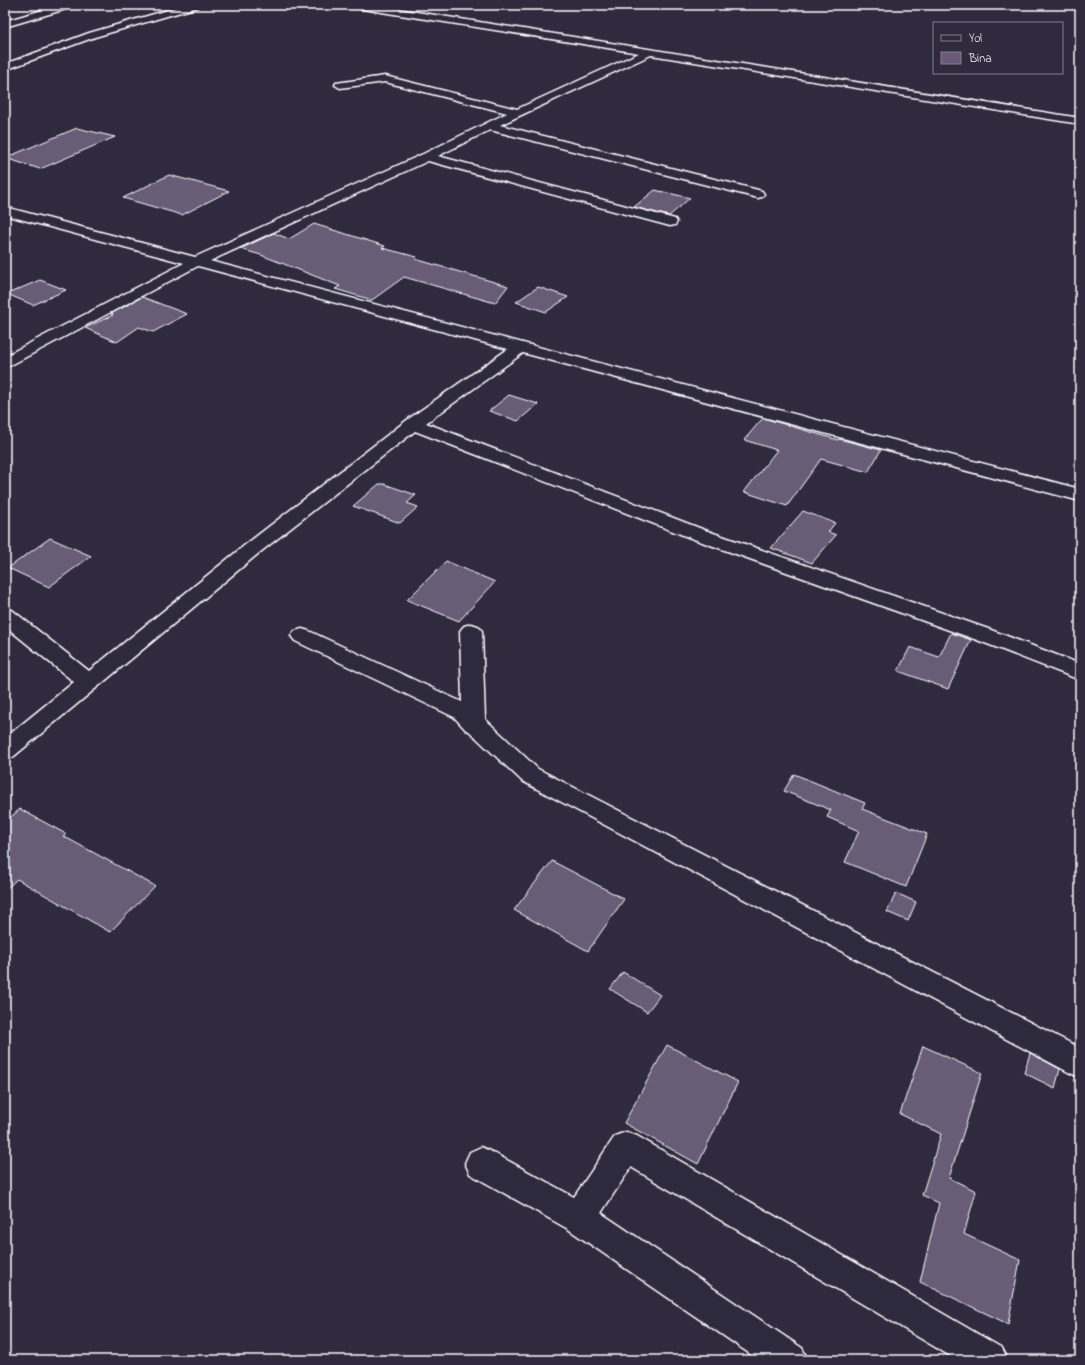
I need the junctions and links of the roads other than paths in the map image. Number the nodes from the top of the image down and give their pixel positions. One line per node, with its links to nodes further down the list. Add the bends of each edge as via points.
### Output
1 (70, 5): 4 (street)
2 (195, 5): 6 (street, via 92,35)
3 (356, 5): 5 (street)
4 (5, 24)
5 (650, 52): 8 (street); 9 (street)
6 (5, 67)
7 (340, 85): 8 (street, via 385,79)
8 (519, 112): 10 (street)
9 (1080, 121)
10 (490, 126): 11 (street); 12 (street)
11 (427, 157): 14 (street); 15 (street)
12 (758, 194)
13 (5, 211): 15 (street)
14 (670, 222)
15 (196, 262): 16 (street); 17 (street)
16 (521, 347): 18 (street); 19 (street)
17 (5, 362)
18 (413, 424): 23 (street, via 695,533 984,635); 24 (street, via 252,549)
19 (1080, 495)
20 (5, 615): 24 (street)
21 (471, 631): 25 (street)
22 (302, 636): 25 (street, via 462,711)
23 (1080, 672)
24 (90, 683): 26 (street)
25 (474, 724): 27 (street, via 530,775)
26 (5, 751)
27 (1080, 1063)
28 (482, 1163): 29 (street)
29 (579, 1218): 30 (street); 31 (street, via 626,1147)
30 (790, 1360)
31 (990, 1360)

